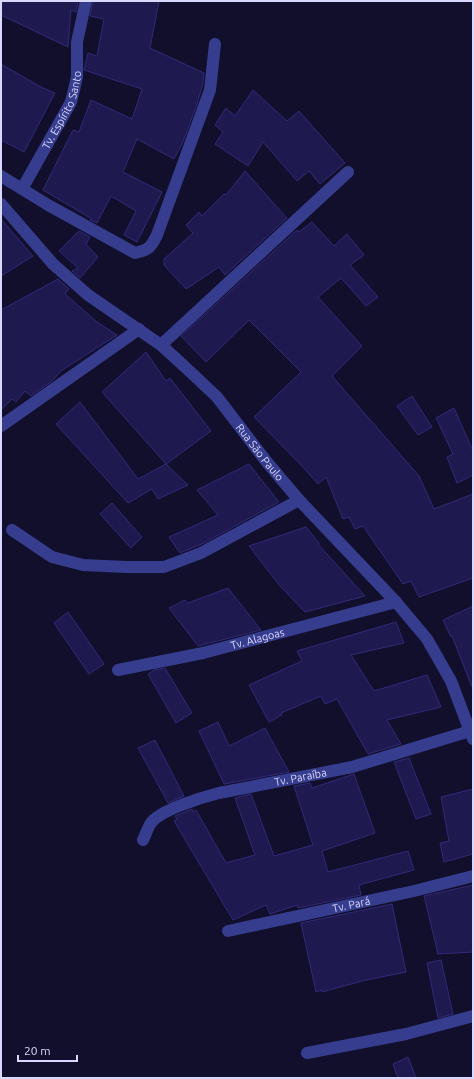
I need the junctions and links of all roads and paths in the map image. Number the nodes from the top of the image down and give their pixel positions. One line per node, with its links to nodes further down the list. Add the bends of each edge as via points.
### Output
1 (86, 1): 5 (street, Tv. Espírito Santo, via 77,42 77,77 72,97)
2 (215, 44): 5 (street, via 210,90 152,246 135,253)
3 (348, 172): 8 (street)
4 (1, 176): 5 (street)
5 (22, 189)
6 (1, 204): 7 (street, Rua São Paulo, via 53,264 88,295)
7 (139, 329): 8 (street, Rua São Paulo); 9 (street)
8 (161, 345): 10 (street, Rua São Paulo, via 216,397)
9 (1, 426)
10 (299, 500): 11 (street, via 201,553 164,567 83,565 52,557); 12 (street, Rua São Paulo)
11 (12, 530)
12 (396, 602): 13 (street, Tv. Alagoas, via 203,653); 14 (street, Rua São Paulo, via 427,639 451,681)
13 (118, 670)
14 (471, 735): 15 (street, Tv. Paraíba, via 352,767 198,799 159,815 151,822)
15 (143, 840)
16 (473, 876): 17 (street, Tv. Pará)
17 (228, 931)
18 (473, 1016): 19 (street, via 406,1034)
19 (307, 1053)

